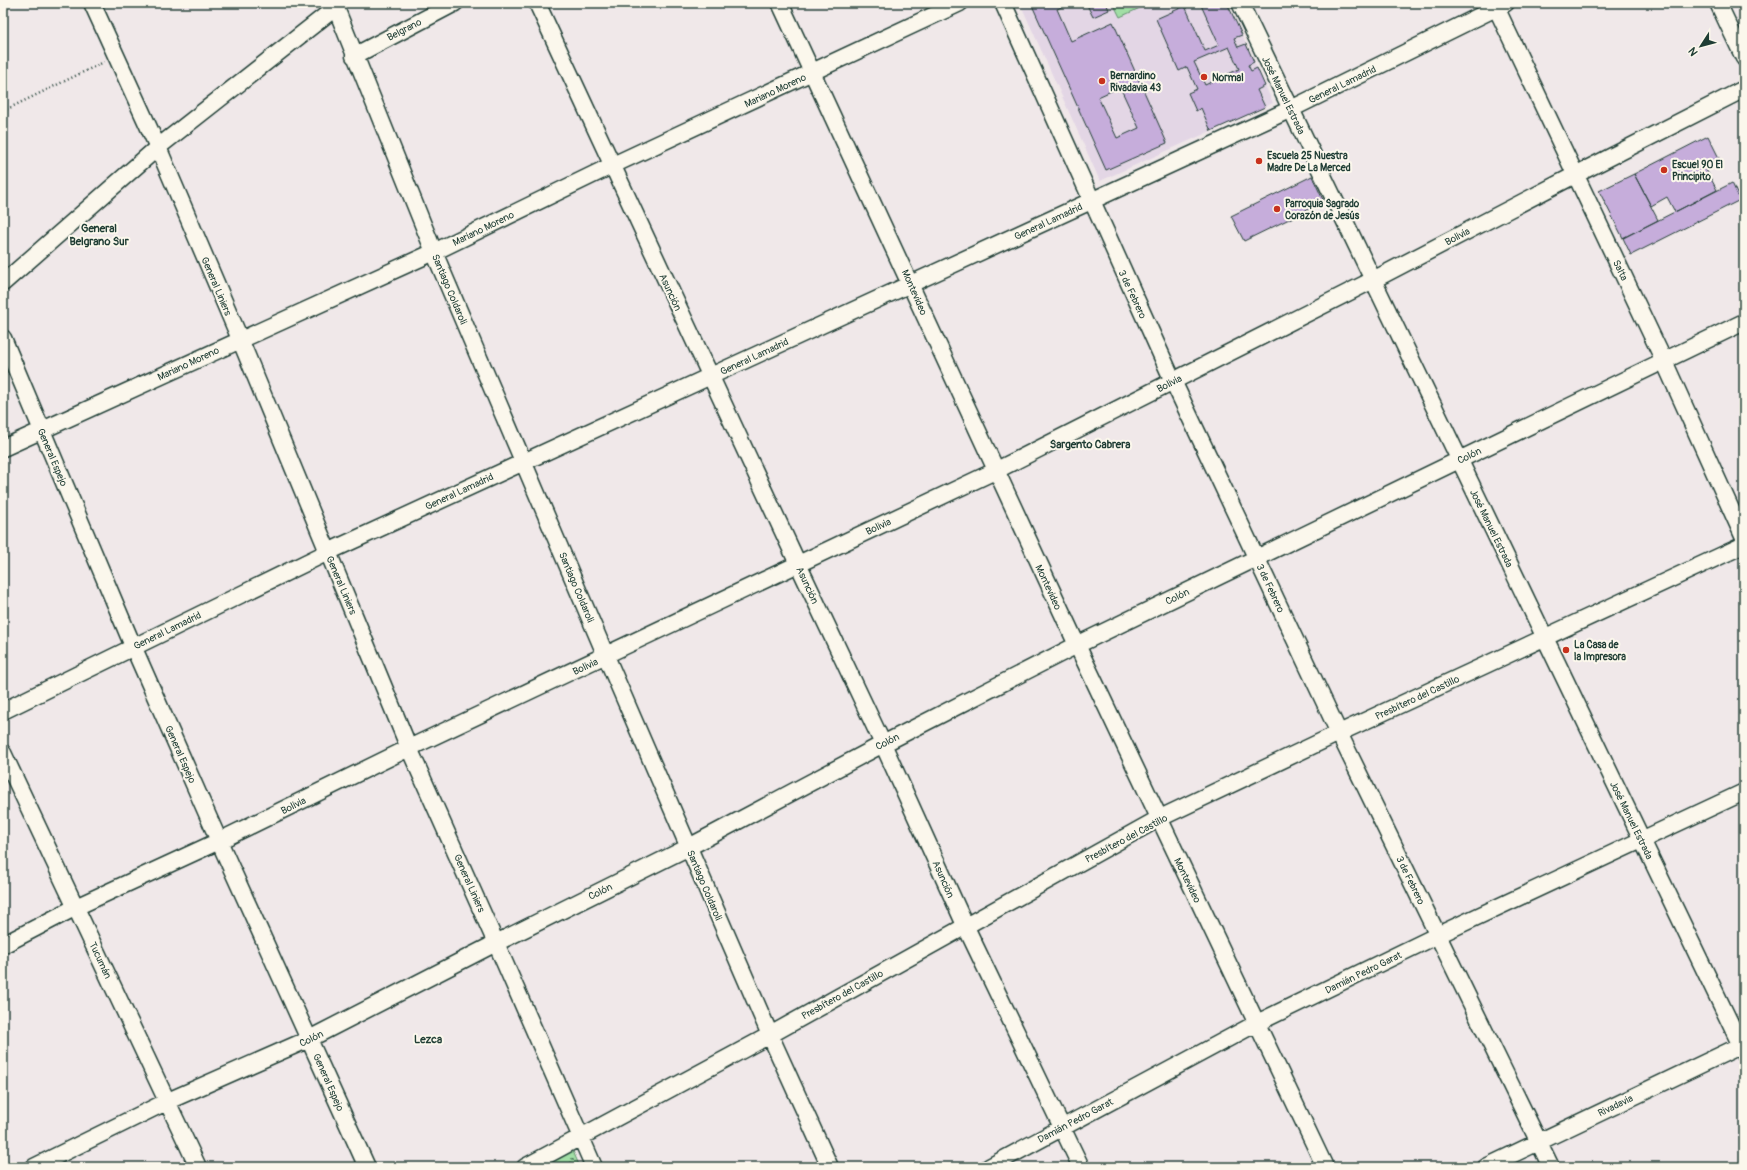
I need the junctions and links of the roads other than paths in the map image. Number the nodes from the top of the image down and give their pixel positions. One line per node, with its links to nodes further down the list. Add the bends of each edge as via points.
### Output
1 (92, 3): 16 (street, General Liniers)
2 (455, 3): 11 (street, Belgrano)
3 (537, 3): 17 (street, Asunción)
4 (780, 3): 13 (street, Montevideo)
5 (960, 3): 13 (street, Mariano Moreno)
6 (1003, 3): 19 (street, 3 de Febrero)
7 (1240, 3): 15 (street, José Manuel Estrada)
8 (1718, 3): 12 (street)
9 (1499, 4): 15 (street, General Lamadrid); 18 (street, Salta)
10 (334, 6): 11 (street, Santiago Coldaroli); 16 (street)
11 (354, 56): 20 (street, Santiago Coldaroli)
12 (1744, 58)
13 (813, 72): 17 (street, Mariano Moreno); 23 (street, Montevideo)
14 (1744, 89): 18 (street, Bolivia)
15 (1291, 109): 19 (street, General Lamadrid); 21 (street, José Manuel Estrada)
16 (156, 148): 22 (street); 26 (street, General Liniers)
17 (612, 166): 20 (street, Mariano Moreno); 28 (street, Asunción)
18 (1575, 175): 21 (street, Bolivia); 27 (street, Salta)
19 (1091, 201): 23 (street, General Lamadrid); 29 (street, 3 de Febrero)
20 (434, 252): 26 (street, Mariano Moreno); 33 (street, Santiago Coldaroli)
21 (1373, 280): 29 (street, Bolivia); 32 (street, José Manuel Estrada)
22 (3, 283)
23 (911, 284): 28 (street, General Lamadrid); 34 (street, Montevideo)
24 (1744, 322): 27 (street, Colón)
25 (3, 338): 30 (street, General Espejo)
26 (240, 339): 30 (street, Mariano Moreno); 37 (street, General Liniers)
27 (1664, 361): 32 (street, Colón); 35 (street, Salta)
28 (710, 376): 33 (street, General Lamadrid); 39 (street, Asunción)
29 (1173, 381): 34 (street, Bolivia); 38 (street, 3 de Febrero)
30 (42, 430): 31 (street, Mariano Moreno); 42 (street, General Espejo)
31 (3, 448)
32 (1459, 460): 38 (street, Colón); 40 (street, José Manuel Estrada)
33 (524, 461): 37 (street, General Lamadrid); 43 (street, Santiago Coldaroli)
34 (996, 471): 39 (street, Bolivia); 41 (street, Montevideo)
35 (1744, 538)
36 (1744, 545): 40 (street, Presbítero del Castillo)
37 (328, 552): 42 (street, General Lamadrid); 47 (street, General Liniers)
38 (1257, 558): 41 (street, Colón); 45 (street, 3 de Febrero)
39 (798, 564): 43 (street, Bolivia); 46 (street, Asunción)
40 (1545, 638): 45 (street, Presbítero del Castillo); 52 (street, José Manuel Estrada)
41 (1076, 645): 46 (street, Colón); 50 (street, Montevideo)
42 (133, 646): 44 (street, General Lamadrid); 51 (street, General Espejo)
43 (606, 656): 47 (street, Bolivia); 53 (street, Santiago Coldaroli)
44 (3, 711)
45 (1339, 733): 50 (street, Presbítero del Castillo); 56 (street, 3 de Febrero)
46 (883, 744): 53 (street, Colón); 55 (street, Asunción)
47 (409, 748): 51 (street, Bolivia); 57 (street, General Liniers)
48 (3, 753): 54 (street, Tucumán)
49 (1744, 792): 52 (street, Damián Pedro Garat)
50 (1158, 819): 55 (street, Presbítero del Castillo); 59 (street, Montevideo)
51 (219, 841): 54 (street, Bolivia); 61 (street, General Espejo)
52 (1642, 841): 56 (street, Damián Pedro Garat); 62 (street, José Manuel Estrada)
53 (689, 847): 57 (street, Colón); 60 (street, Santiago Coldaroli)
54 (76, 907): 58 (street, Bolivia); 63 (street, Tucumán)
55 (965, 925): 60 (street, Presbítero del Castillo); 64 (street, Asunción)
56 (1438, 935): 59 (street, Damián Pedro Garat); 66 (street, 3 de Febrero)
57 (496, 943): 61 (street, Colón); 65 (street, General Liniers)
58 (3, 945)
59 (1257, 1023): 64 (street, Damián Pedro Garat); 75 (street, Montevideo)
60 (770, 1035): 65 (street, Presbítero del Castillo); 72 (street, Santiago Coldaroli)
61 (309, 1039): 63 (street, Colón); 69 (street, General Espejo)
62 (1743, 1047): 66 (street, Rivadavia)
63 (168, 1101): 67 (street, Colón); 68 (street, Tucumán)
64 (1062, 1127): 73 (street, Damián Pedro Garat); 74 (street, Asunción)
65 (580, 1138): 70 (street, Presbítero del Castillo); 71 (street, General Liniers)
66 (1538, 1142): 76 (street, Rivadavia); 77 (street, 3 de Febrero)
67 (34, 1167)
68 (198, 1167)
69 (367, 1167)
70 (526, 1167)
71 (594, 1167)
72 (830, 1167)
73 (989, 1167)
74 (1081, 1167)
75 (1325, 1167)
76 (1486, 1167)
77 (1551, 1167)

